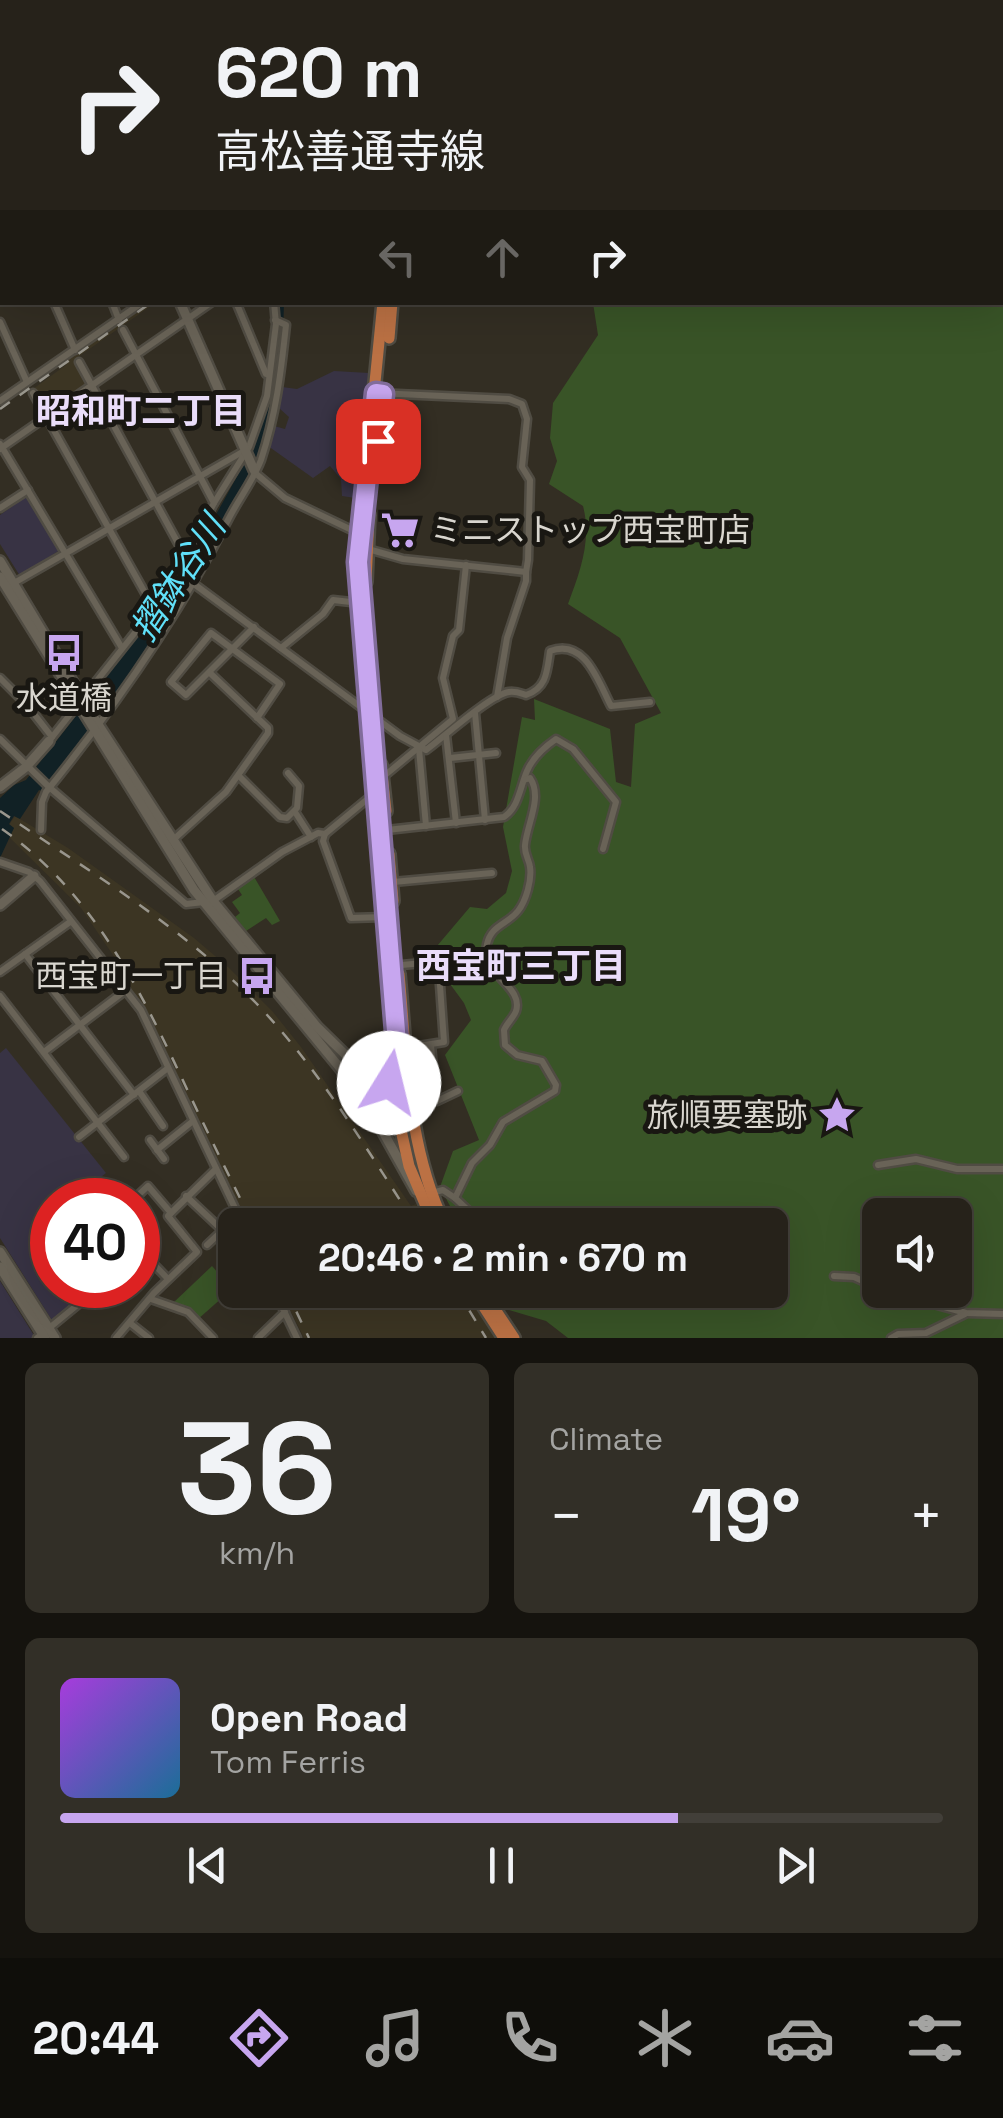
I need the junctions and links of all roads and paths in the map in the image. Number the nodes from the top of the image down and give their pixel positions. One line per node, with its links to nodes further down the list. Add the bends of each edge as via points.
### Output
1 (55, 305): 15 (street)
2 (113, 305): 11 (street)
3 (139, 305): 11 (street)
4 (181, 305): 10 (street)
5 (207, 305): 10 (street)
6 (237, 305): 18 (street)
7 (275, 305): 12 (street)
8 (383, 305): 22 (main road)
9 (392, 305): 22 (main road)
10 (186, 318): 16 (street); 26 (street)
11 (119, 320): 15 (street)
12 (279, 321): 18 (street); 27 (street, via 278,400)
13 (0, 322): 19 (street)
14 (124, 330): 16 (street)
15 (75, 350): 19 (street)
16 (136, 354): 20 (street); 28 (street)
17 (79, 362): 20 (street)
18 (270, 376): 26 (street)
19 (27, 382): 23 (street)
20 (92, 384): 24 (street); 30 (street)
21 (33, 393): 24 (street)
22 (380, 393): 34 (main road); 35 (main road); 40 (street, via 522,404 522,467 530,480)
23 (0, 401)
24 (46, 418): 25 (street); 33 (street)
25 (1, 447): 29 (street)
26 (246, 453): 27 (street); 28 (street); 31 (street)
27 (254, 472): 34 (street, via 285,498); 43 (street)
28 (199, 476): 30 (street); 31 (street)
29 (28, 490): 32 (street); 36 (street)
30 (155, 501): 33 (street); 37 (street)
31 (214, 503): 37 (street)
32 (0, 508)
33 (109, 528): 36 (street); 45 (street)
34 (360, 534): 44 (main road)
35 (366, 549): 39 (street, via 403,560); 56 (main road)
36 (65, 553): 42 (street); 47 (street)
37 (186, 558): 45 (street)
38 (0, 561): 42 (street)
39 (466, 565): 40 (street); 62 (street, via 459,630 443,678 453,719)
40 (526, 572): 52 (street)
41 (0, 577): 54 (street)
42 (14, 583): 54 (street)
43 (194, 584): 46 (street); 58 (street)
44 (360, 603): 48 (street, via 336,598); 56 (main road)
45 (154, 610): 47 (street)
46 (254, 628): 48 (street); 49 (street)
47 (122, 648): 54 (street)
48 (281, 648): 56 (street)
49 (234, 650): 50 (street); 50 (street, via 211,633 171,682 186,696); 57 (street, via 280,684)
50 (210, 673): 57 (street)
51 (0, 678): 60 (street)
52 (497, 698): 53 (street, via 538,689 550,652 570,648 587,661 611,706); 55 (street)
53 (650, 702)
54 (80, 703): 58 (street); 60 (street)
55 (475, 712): 59 (street); 64 (street)
56 (373, 715): 62 (street); 69 (main road); 73 (main road)
57 (257, 718): 68 (street, via 268,733)
58 (96, 728): 72 (street); 82 (street)
59 (446, 735): 62 (street, via 426,750); 65 (street)
60 (50, 739): 66 (street)
61 (0, 740): 66 (street)
62 (418, 748): 69 (street); 77 (street)
63 (496, 754): 64 (street)
64 (479, 755): 65 (street); 75 (street)
65 (450, 758): 76 (street)
66 (28, 769): 71 (street); 72 (street)
67 (288, 773): 74 (street, via 299,786)
68 (238, 776): 74 (street, via 280,817); 82 (street)
69 (382, 776): 79 (main road)
70 (524, 780): 75 (street, via 512,812); 83 (street, via 540,750 556,739 574,749 616,802); 121 (street, via 534,783 525,842 530,879 518,910 486,946 492,970 517,1004 505,1044 542,1061 556,1085 503,1122)
71 (0, 787)
72 (48, 787): 78 (street); 88 (street, via 186,904)
73 (376, 792): 80 (street); 90 (main road)
74 (295, 812): 81 (street)
75 (485, 820): 76 (street)
76 (456, 823): 77 (street)
77 (426, 826): 79 (street)
78 (41, 830)
79 (388, 830): 87 (main road)
80 (325, 834): 81 (street); 90 (street, via 351,918)
81 (311, 837): 88 (street)
82 (168, 843): 88 (street)
83 (604, 849)
84 (1, 865): 86 (street)
85 (492, 874): 87 (street)
86 (34, 876): 89 (street); 91 (street)
87 (392, 883): 93 (main road)
88 (208, 902): 103 (street, via 304,1013); 119 (street, via 368,1103 408,1180)
89 (0, 905)
90 (387, 917): 93 (main road)
91 (70, 922): 92 (street); 95 (street)
92 (25, 954): 94 (street); 97 (street)
93 (394, 965): 98 (street, via 434,962 438,968 445,1040); 99 (main road); 102 (main road)
94 (0, 972)
95 (126, 990): 97 (street); 101 (street)
96 (0, 996): 100 (street)
97 (80, 1025): 100 (street); 105 (street)
98 (431, 1045): 99 (street); 106 (street)
99 (406, 1048): 107 (main road)
100 (44, 1052): 109 (street)
101 (168, 1068): 105 (street); 108 (street)
102 (399, 1078): 103 (street); 107 (main road)
103 (376, 1082): 107 (street)
104 (458, 1091): 106 (street)
105 (137, 1093): 109 (street); 110 (street)
106 (436, 1101): 107 (street)
107 (406, 1106): 119 (main road); 119 (main road, via 404,1147)
108 (193, 1121): 113 (street); 118 (street)
109 (98, 1123): 111 (street); 114 (street)
110 (162, 1126)
111 (79, 1137)
112 (150, 1140): 113 (street)
113 (158, 1150): 115 (street)
114 (124, 1157)
115 (164, 1159)
116 (878, 1165): 117 (street, via 916,1159 957,1169)
117 (1003, 1168)
118 (216, 1169): 120 (street); 123 (street)
119 (426, 1195): 121 (street, via 443,1190); 124 (main road); 125 (main road)
120 (186, 1196): 127 (street); 128 (street)
121 (455, 1198): 126 (street)
122 (160, 1200): 127 (street)
123 (235, 1208)
124 (429, 1208)
125 (434, 1208)
126 (466, 1208)
127 (171, 1213): 135 (street, via 168,1220 197,1252)
128 (218, 1225)
129 (218, 1235): 130 (street)
130 (207, 1245)
131 (0, 1252): 149 (street)
132 (0, 1267): 149 (street)
133 (160, 1271): 135 (street)
134 (834, 1276): 136 (street)
135 (168, 1280): 137 (street)
136 (862, 1281)
137 (160, 1289)
138 (160, 1302): 153 (street, via 188,1312)
139 (74, 1308): 149 (street)
140 (143, 1308): 148 (street)
141 (283, 1308): 145 (street)
142 (484, 1308): 156 (main road)
143 (494, 1308): 157 (main road)
144 (945, 1308): 146 (street)
145 (285, 1312): 154 (street); 155 (street)
146 (966, 1314): 147 (street); 158 (street)
147 (1003, 1314)
148 (130, 1322): 151 (street); 152 (street)
149 (43, 1334): 150 (street)
150 (55, 1338)
151 (116, 1338)
152 (148, 1338)
153 (213, 1338)
154 (258, 1338)
155 (298, 1338)
156 (504, 1338)
157 (514, 1338)
158 (892, 1338)

